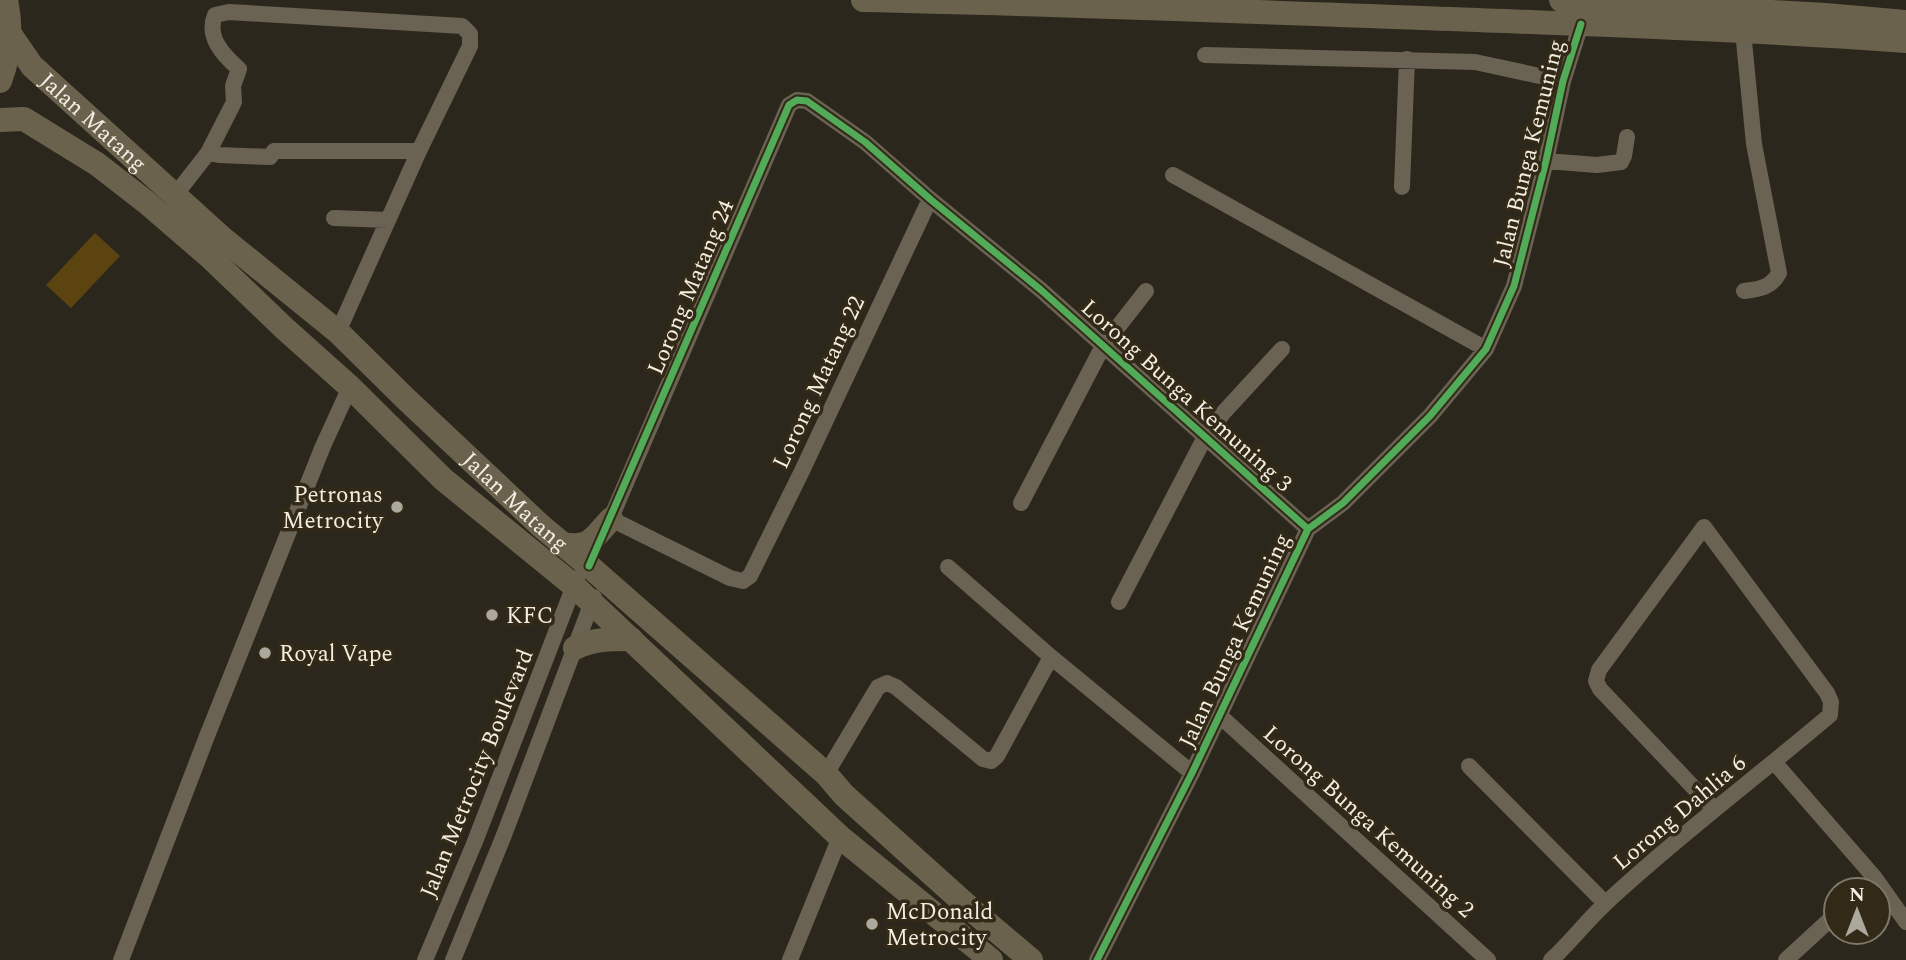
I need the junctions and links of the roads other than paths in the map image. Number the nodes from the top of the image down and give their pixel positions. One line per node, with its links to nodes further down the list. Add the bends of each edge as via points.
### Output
1 (6, 0): 8 (main road)
2 (863, 0): 6 (main road)
3 (1561, 0): 4 (main road)
4 (1594, 0): 5 (main road)
5 (1906, 22)
6 (1581, 24): 7 (main road); 13 (street, Jalan Bunga Kemuning)
7 (1743, 31): 9 (main road); 27 (street, via 1754,144 1779,273 1764,288)
8 (10, 34): 12 (main road); 22 (main road, Jalan Matang, via 32,66)
9 (1906, 41)
10 (1205, 55): 11 (street)
11 (1407, 60): 13 (street, via 1475,62); 21 (street)
12 (0, 81)
13 (1563, 81): 19 (street, Jalan Bunga Kemuning)
14 (0, 120): 32 (main road, Jalan Matang, via 24,119 97,164 211,258)
15 (1627, 137): 19 (street, via 1621,162)
16 (865, 142): 23 (street, Lorong Bunga Kemuning 3); 35 (street, Lorong Matang 24, via 807,101 789,105)
17 (419, 151): 18 (street, via 274,151 270,157); 18 (street, via 470,46 470,34 462,26 229,12 215,15 212,37 239,69 234,102); 25 (street)
18 (208, 153): 22 (street)
19 (1546, 161): 31 (street, Jalan Bunga Kemuning, via 1514,285)
20 (1173, 175): 31 (street)
21 (1402, 187)
22 (176, 194): 28 (main road, Jalan Matang, via 221,237)
23 (930, 199): 29 (street, Lorong Bunga Kemuning 3); 35 (street, Lorong Matang 22, via 750,576 743,581 730,579)
24 (334, 218): 25 (street)
25 (388, 219): 28 (street)
26 (1146, 291): 29 (street)
27 (1744, 291)
28 (338, 332): 37 (main road, Jalan Matang)
29 (1103, 346): 33 (street, Lorong Bunga Kemuning 3); 34 (street)
30 (1282, 349): 33 (street)
31 (1486, 349): 36 (street, Jalan Bunga Kemuning, via 1430,416 1343,503)
32 (349, 387): 39 (main road, Jalan Matang, via 443,479); 60 (street)
33 (1205, 436): 36 (street, Lorong Bunga Kemuning 3); 41 (street)
34 (1021, 503)
35 (611, 519): 37 (main road, via 589,543 578,547); 39 (street, Lorong Matang 24)
36 (1308, 529): 45 (street, Jalan Bunga Kemuning)
37 (562, 544): 39 (main road, Jalan Matang)
38 (948, 567): 44 (street)
39 (587, 573): 40 (main road, Jalan Matang); 48 (street, Jalan Metrocity Boulevard); 50 (main road, Jalan Matang)
40 (591, 602): 42 (main road, Jalan Matang); 43 (street, Jalan Metrocity Boulevard)
41 (1119, 602)
42 (631, 639): 43 (main road, via 595,641); 53 (main road, Jalan Matang)
43 (575, 648): 51 (street, Jalan Metrocity Boulevard)
44 (1051, 657): 49 (street); 50 (street, via 991,761 887,683 878,687)
45 (1219, 715): 49 (street, Jalan Bunga Kemuning); 67 (street, Lorong Bunga Kemuning 2)
46 (1774, 762): 52 (street, Lorong Dahlia 6); 52 (street, Lorong Dahlia 6, via 1830,715 1831,702 1704,527 1599,670 1596,681); 54 (street)
47 (1469, 766): 56 (street)
48 (502, 773): 51 (street); 61 (street, Jalan Metrocity Boulevard)
49 (1192, 773): 66 (street, Jalan Bunga Kemuning)
50 (826, 774): 65 (main road, Jalan Matang)
51 (524, 782): 62 (street, Jalan Metrocity Boulevard)
52 (1714, 809): 56 (street, Lorong Dahlia 6)
53 (840, 837): 63 (street); 64 (main road, Jalan Matang)
54 (1873, 876)
55 (1892, 902): 57 (street)
56 (1605, 903): 59 (street, Lorong Dahlia 6)
57 (1906, 922)
58 (1822, 927): 68 (street)
59 (1563, 956)
60 (121, 960)
61 (425, 960)
62 (453, 960)
63 (790, 960)
64 (991, 960)
65 (1031, 960)
66 (1097, 960)
67 (1488, 960)
68 (1786, 960)

